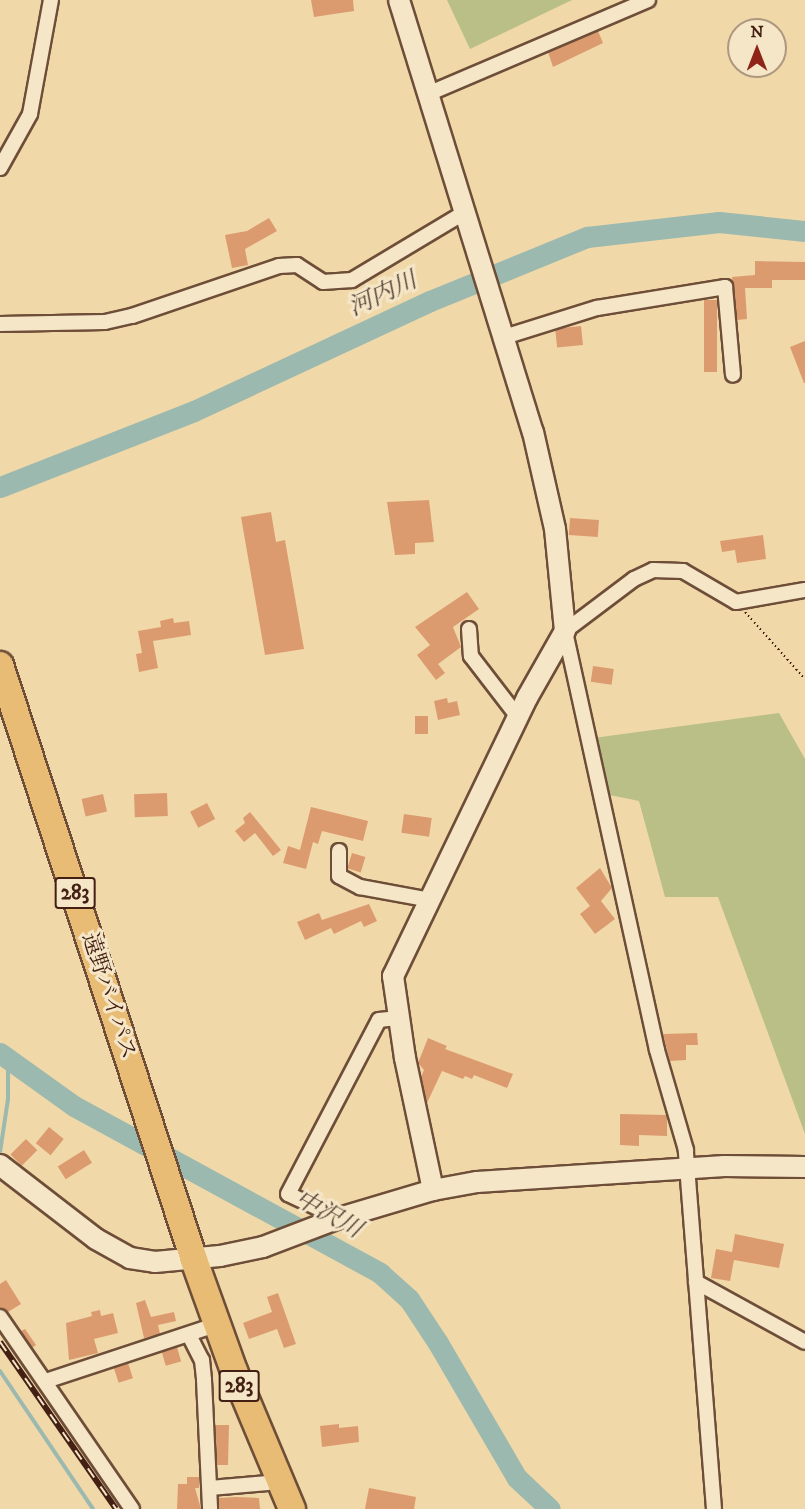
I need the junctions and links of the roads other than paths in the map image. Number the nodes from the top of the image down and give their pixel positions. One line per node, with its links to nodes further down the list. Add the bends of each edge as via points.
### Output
1 (51, 0): 5 (street, via 30,114)
2 (399, 0): 4 (street)
3 (648, 0): 4 (street)
4 (430, 93): 6 (street)
5 (0, 168)
6 (468, 218): 7 (street, via 352,280 323,282 297,265 279,266 105,322); 8 (street)
7 (0, 324)
8 (501, 338): 9 (street, via 597,308 725,287); 12 (street, via 533,432 555,529)
9 (732, 375)
10 (805, 590): 12 (street, via 736,602 683,571 653,570 634,579)
11 (469, 629): 15 (street, via 471,656)
12 (566, 631): 15 (street); 22 (street, via 657,1050)
13 (0, 665): 19 (highway, 遠野バイパス / 283)
14 (0, 710): 19 (highway, 遠野バイパス / 283)
15 (518, 717): 17 (street)
16 (339, 851): 17 (street, via 339,876 360,887)
17 (430, 900): 18 (street, via 393,976)
18 (399, 1018): 23 (street); 24 (street, via 380,1020 288,1194)
19 (142, 1116): 25 (highway, 遠野バイパス / 283)
20 (0, 1166): 25 (street, via 96,1239 130,1258 155,1262)
21 (805, 1167): 22 (street)
22 (689, 1168): 23 (street, via 536,1176); 26 (street)
23 (433, 1190): 24 (street)
24 (339, 1218): 25 (street, via 263,1246)
25 (189, 1260): 28 (highway, 283); 36 (highway, 283)
26 (696, 1282): 29 (street); 37 (street)
27 (0, 1317): 30 (street)
28 (198, 1331): 30 (street, via 114,1355); 31 (highway, 283); 32 (street)
29 (805, 1342)
30 (46, 1381): 33 (street)
31 (268, 1483): 32 (street); 35 (highway, 283)
32 (210, 1488): 34 (street)
33 (132, 1509)
34 (210, 1509)
35 (281, 1509)
36 (292, 1509)
37 (714, 1509)

